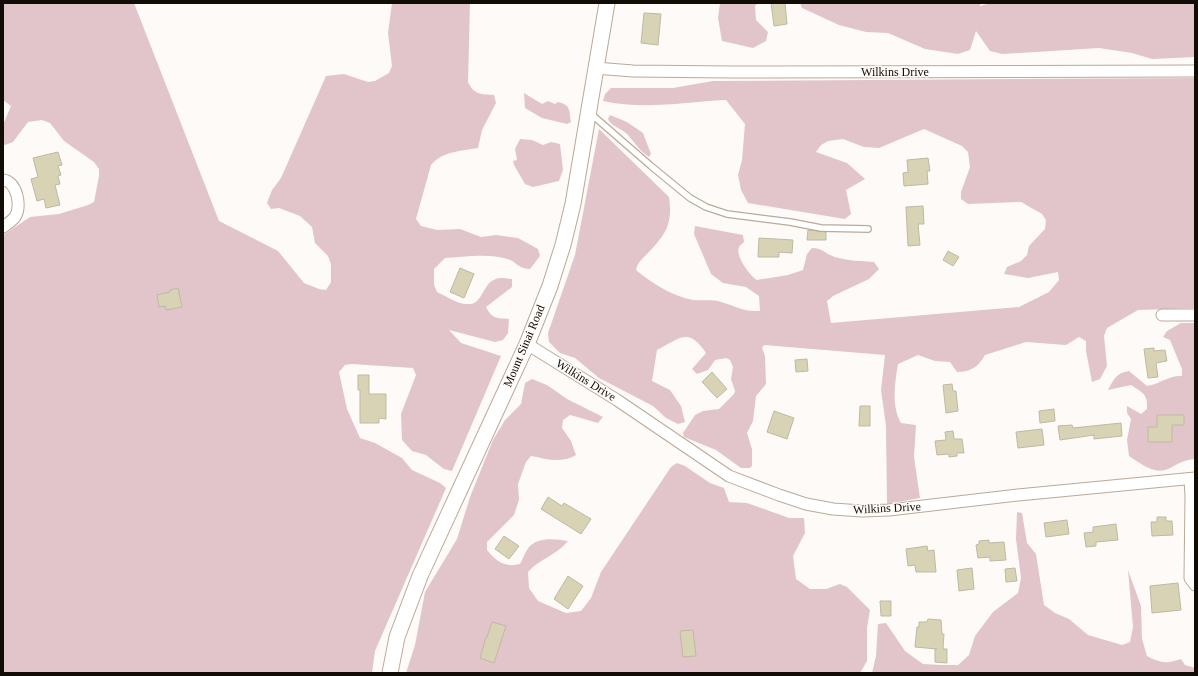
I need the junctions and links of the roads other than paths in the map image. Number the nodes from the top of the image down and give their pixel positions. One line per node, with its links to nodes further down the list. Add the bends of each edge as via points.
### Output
1 (607, 3): 2 (street, Mount Sinai Road)
2 (595, 68): 3 (street, Wilkins Drive, via 731,72); 4 (street, Mount Sinai Road)
3 (1195, 71)
4 (588, 111): 7 (lane, via 690,198 706,207 727,214 821,228); 10 (street, Mount Sinai Road, via 573,204 563,245 550,286)
5 (3, 180): 6 (street, via 11,184 16,194 18,209 15,217)
6 (3, 227)
7 (868, 229)
8 (1162, 315): 9 (street)
9 (1195, 315)
10 (526, 344): 11 (street, Wilkins Drive, via 617,400 729,476 806,504 833,509 888,510 1018,494); 13 (street, Mount Sinai Road, via 420,576 397,637)
11 (1192, 479): 12 (street, via 1190,578)
12 (1195, 585)
13 (390, 673)

